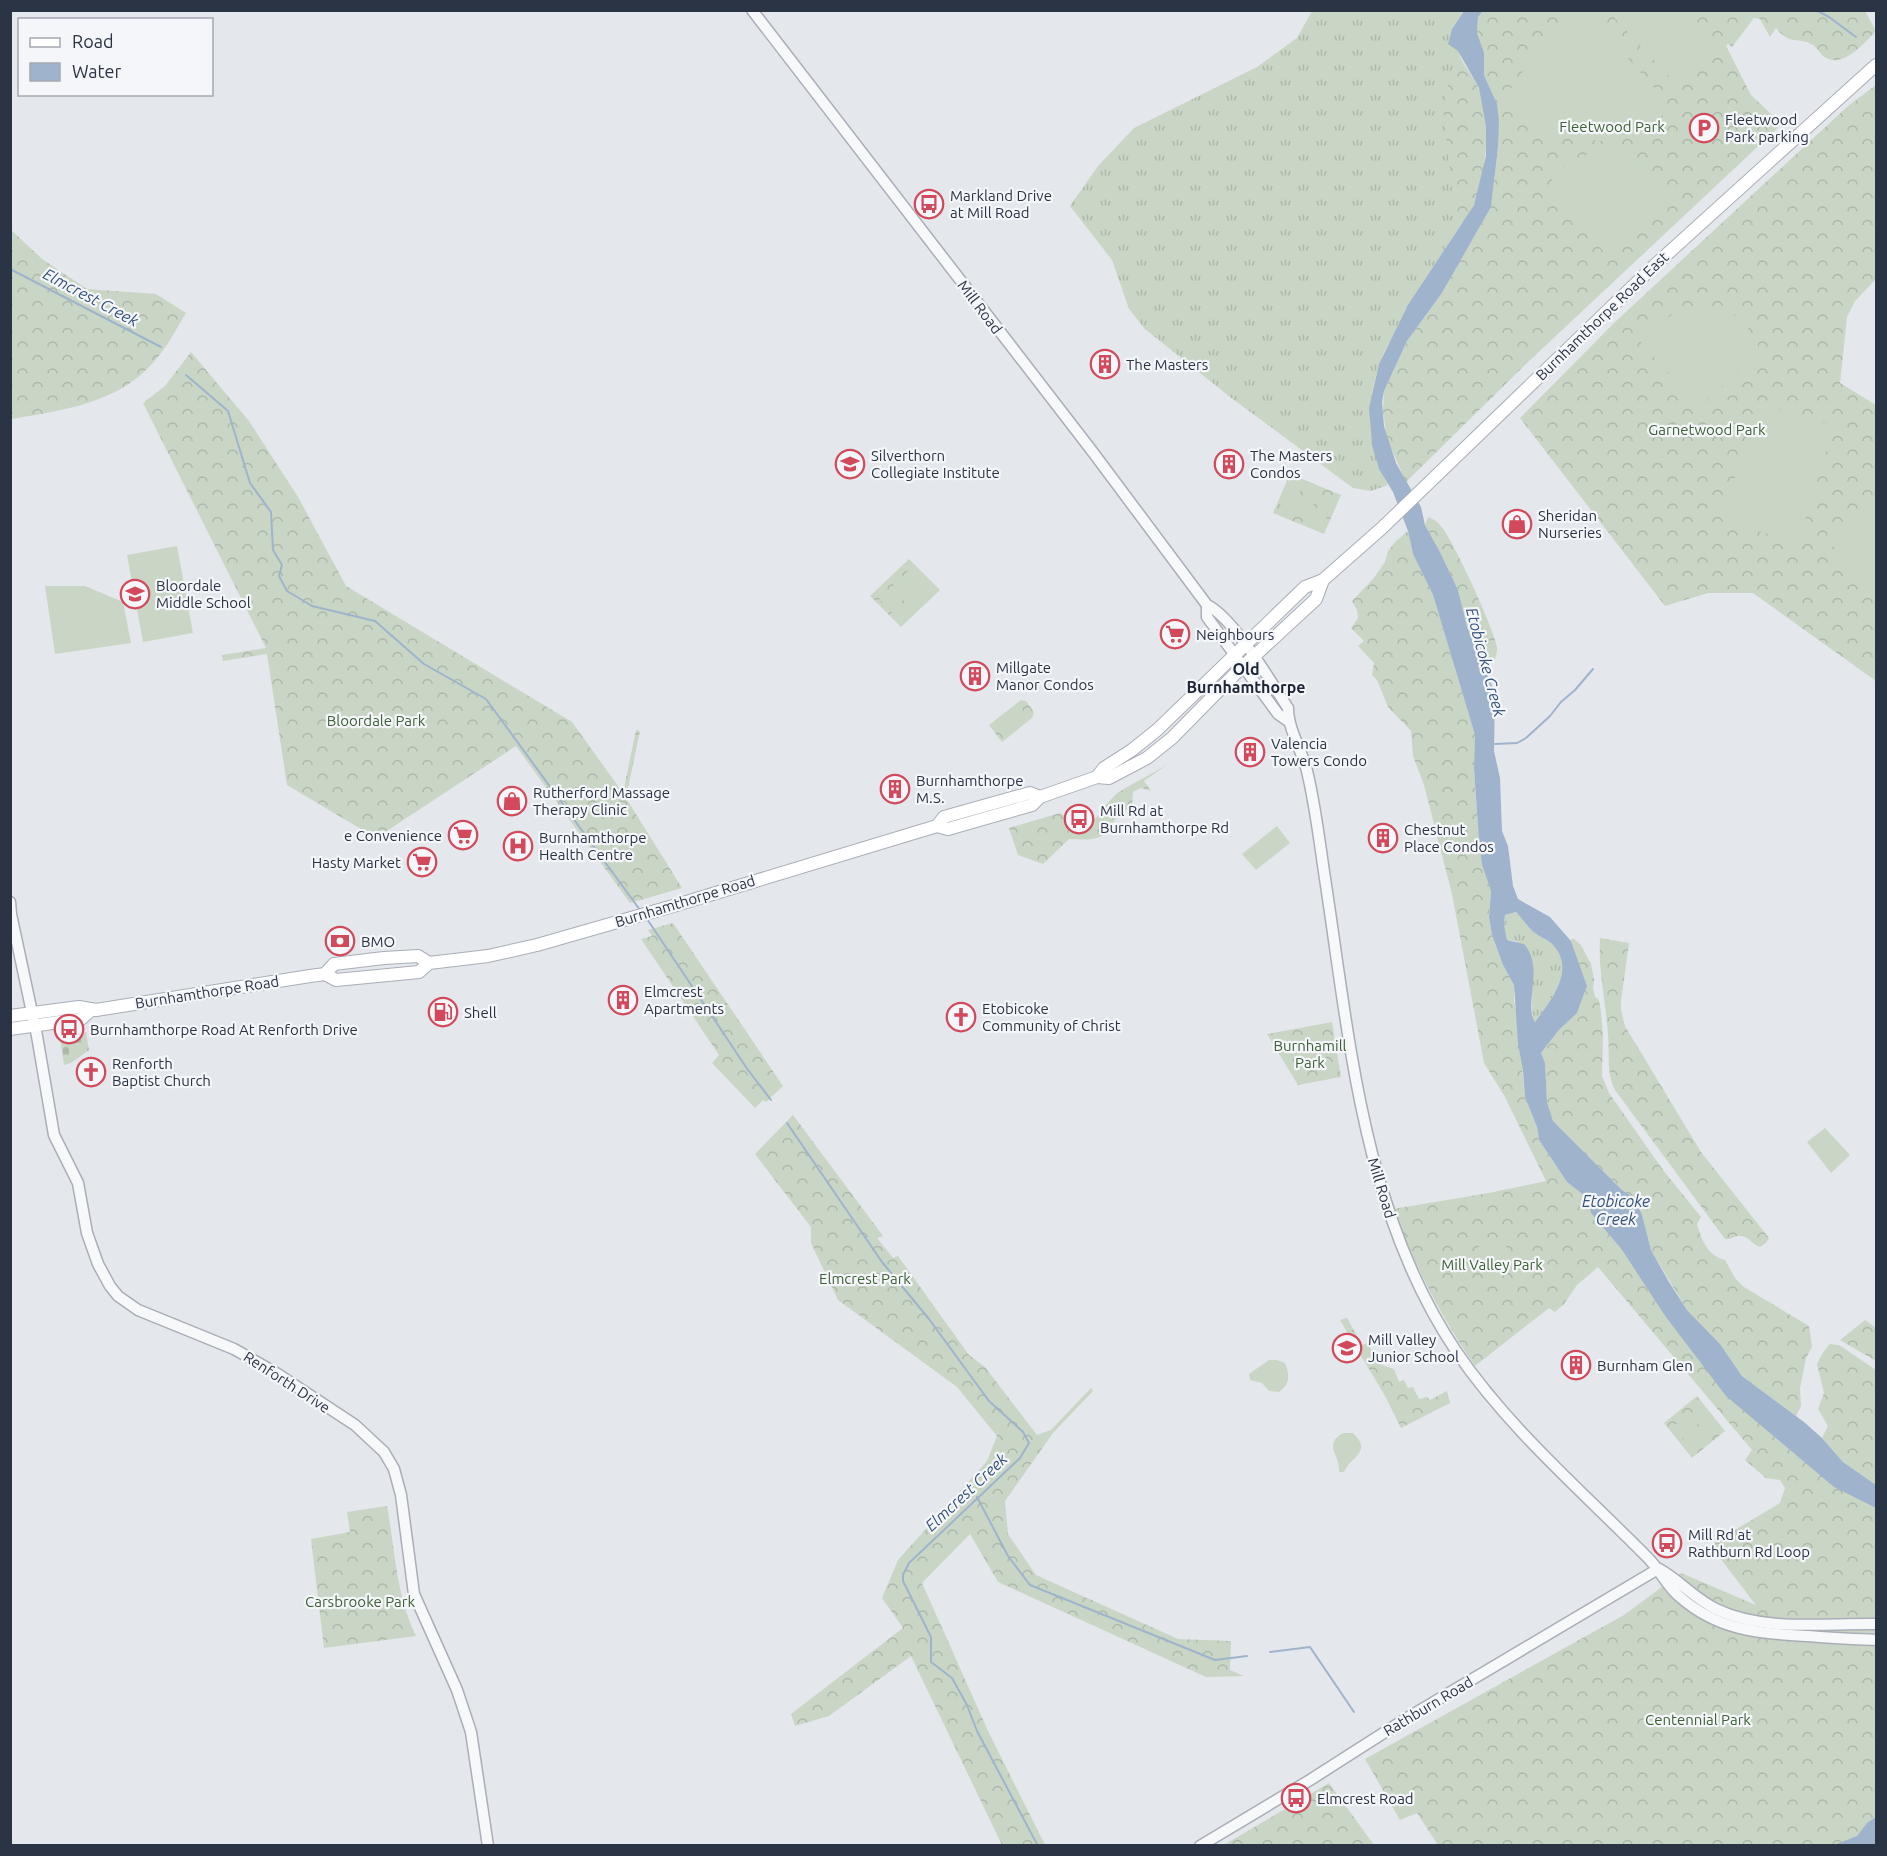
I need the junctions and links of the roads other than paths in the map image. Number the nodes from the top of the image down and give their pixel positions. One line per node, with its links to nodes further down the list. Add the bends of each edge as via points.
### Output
1 (752, 10): 5 (street, Mill Road)
2 (1876, 65): 3 (main road, Burnhamthorpe Road East, via 1655,265)
3 (1333, 571): 4 (main road, Burnhamthorpe Road)
4 (1323, 580): 6 (main road, Burnhamthorpe Road, via 1305,587); 8 (main road, Burnhamthorpe Road, via 1316,599)
5 (1207, 604): 6 (street, Mill Road, via 1217,609); 7 (street, Mill Road, via 1207,617)
6 (1245, 644): 7 (main road, Burnhamthorpe Road); 8 (street, Mill Road)
7 (1234, 654): 9 (street, Mill Road); 11 (main road, Burnhamthorpe Road, via 1157,730)
8 (1253, 657): 9 (main road, Burnhamthorpe Road); 10 (street, Mill Road, via 1288,708)
9 (1243, 666): 10 (street, Mill Road, via 1278,714); 11 (main road, Burnhamthorpe Road, via 1147,758 1109,778)
10 (1288, 721): 16 (street, Mill Road, via 1305,762 1312,796 1363,1120 1378,1179 1414,1275 1457,1352 1497,1404)
11 (1096, 777): 14 (main road, Burnhamthorpe Road, via 1040,797 1032,805 948,829 937,826 537,945 429,963 418,956 334,964 325,974 90,1011 79,1007)
12 (10, 902): 14 (street, Renforth Drive)
13 (10, 1016): 14 (main road, Burnhamthorpe Road)
14 (33, 1020): 15 (main road, Burnhamthorpe Road); 19 (street, Renforth Drive, via 54,1135 78,1183 87,1233 98,1264 118,1296 138,1310 255,1360 356,1425 390,1461 398,1478 414,1594 457,1690 471,1732)
15 (10, 1029)
16 (1658, 1569): 17 (street, via 1703,1602 1745,1620 1777,1624); 18 (street, via 1679,1597 1710,1618 1731,1626 1759,1633); 20 (street, Rathburn Road)
17 (1876, 1624)
18 (1876, 1640)
19 (488, 1845)
20 (1200, 1845)

